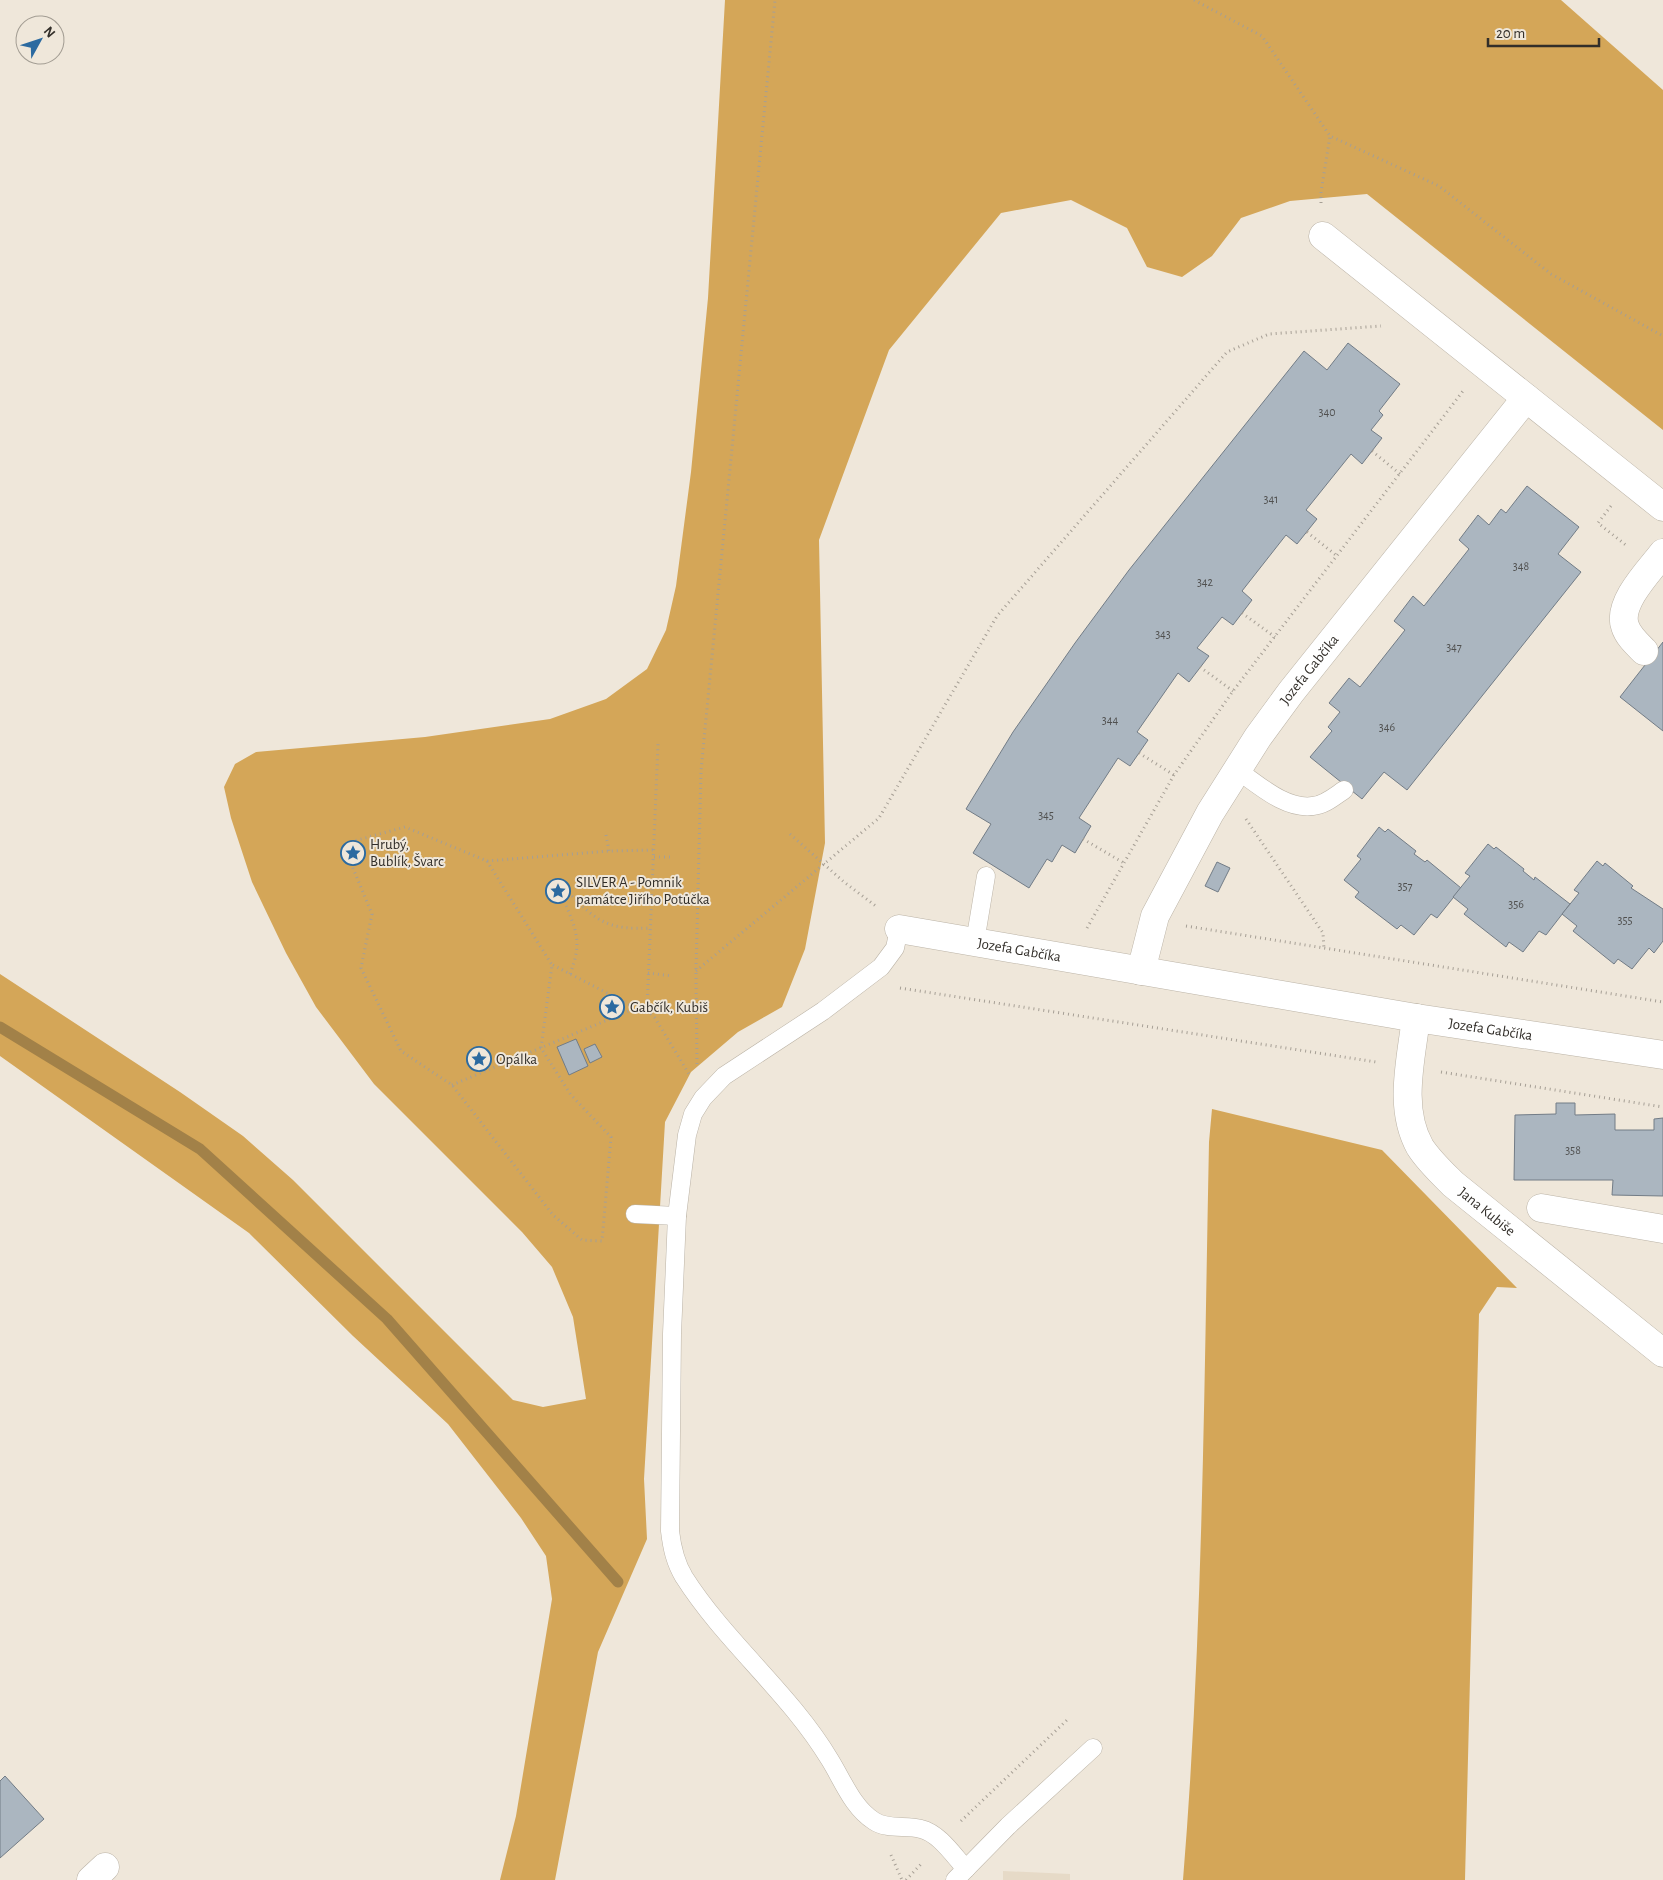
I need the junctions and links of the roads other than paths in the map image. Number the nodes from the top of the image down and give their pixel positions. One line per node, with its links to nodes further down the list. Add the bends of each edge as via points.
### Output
1 (1323, 236): 2 (street)
2 (1526, 398): 3 (street); 6 (street, Jozefa Gabčíka, via 1291,692)
3 (1663, 507)
4 (1658, 559): 5 (street, via 1638,585 1624,614 1624,626)
5 (1644, 651)
6 (1231, 779): 7 (lane, via 1296,805 1313,806 1326,802); 11 (street, Jozefa Gabčíka, via 1153,920)
7 (1344, 790)
8 (986, 876): 10 (lane)
9 (891, 921): 10 (street, Jozefa Gabčíka); 16 (lane, via 896,943 889,959 823,1011 700,1092 687,1135)
10 (975, 942): 11 (street, Jozefa Gabčíka)
11 (1141, 971): 12 (street, Jozefa Gabčíka)
12 (1416, 1018): 13 (street, Jozefa Gabčíka); 18 (street, Jana Kubiše, via 1407,1105 1420,1146 1433,1164 1453,1184)
13 (1663, 1055)
14 (1541, 1208): 17 (street)
15 (635, 1214): 16 (lane)
16 (677, 1216): 20 (lane, via 669,1468 672,1553 703,1605 802,1719 861,1810 875,1822 923,1829 933,1834)
17 (1663, 1229)
18 (1663, 1353)
19 (1093, 1748): 20 (lane)
20 (961, 1874)

